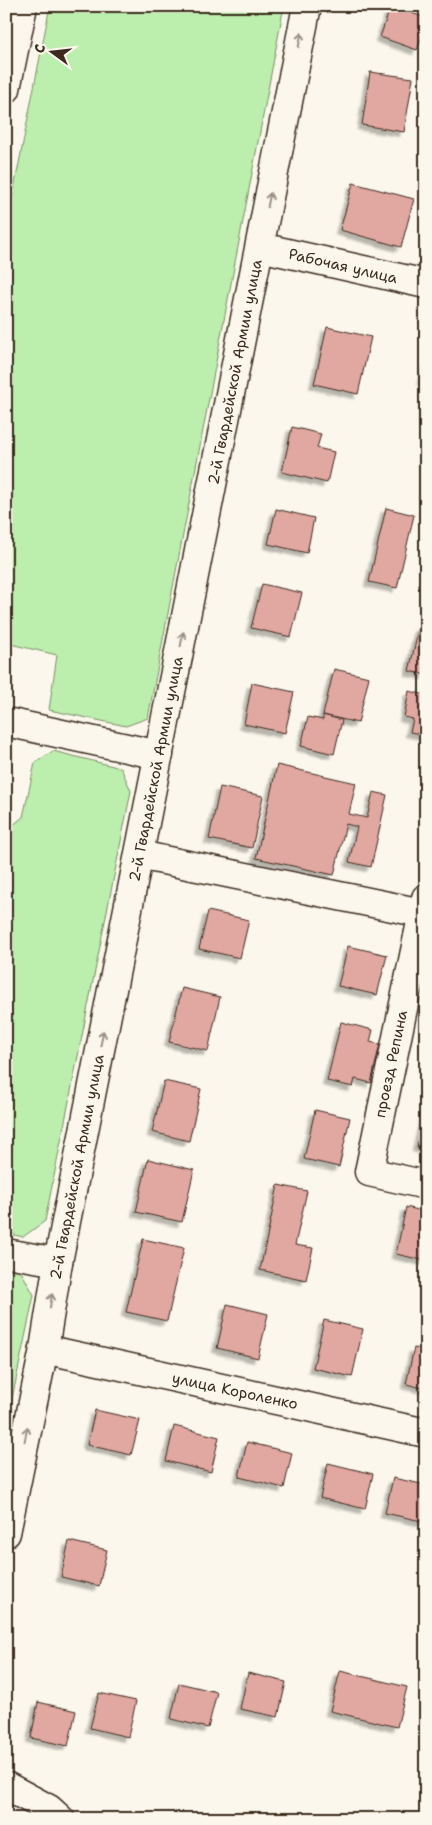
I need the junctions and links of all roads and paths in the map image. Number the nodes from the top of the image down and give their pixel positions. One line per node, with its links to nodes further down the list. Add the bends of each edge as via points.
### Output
1 (23, 6): 3 (main road)
2 (307, 6): 4 (main road, 2-й Гвардейской Армии улица, one-way to 2)
3 (6, 89)
4 (260, 247): 5 (main road, Рабочая улица); 7 (main road, 2-й Гвардейской Армии улица, one-way to 4)
5 (426, 284)
6 (11, 723): 7 (main road)
7 (158, 755): 8 (main road, 2-й Гвардейской Армии улица)
8 (139, 855): 9 (main road); 12 (main road, 2-й Гвардейской Армии улица, one-way to 8)
9 (424, 906): 10 (main road, проезд Репина, via 369,1172)
10 (426, 1185)
11 (6, 1253): 12 (main road)
12 (58, 1262): 13 (main road, 2-й Гвардейской Армии улица, one-way to 12)
13 (44, 1349): 14 (main road, улица Короленко); 15 (main road, 2-й Гвардейской Армии улица, one-way to 13)
14 (426, 1433)
15 (6, 1533)
16 (6, 1786): 17 (main road, via 49,1809)
17 (60, 1819)

